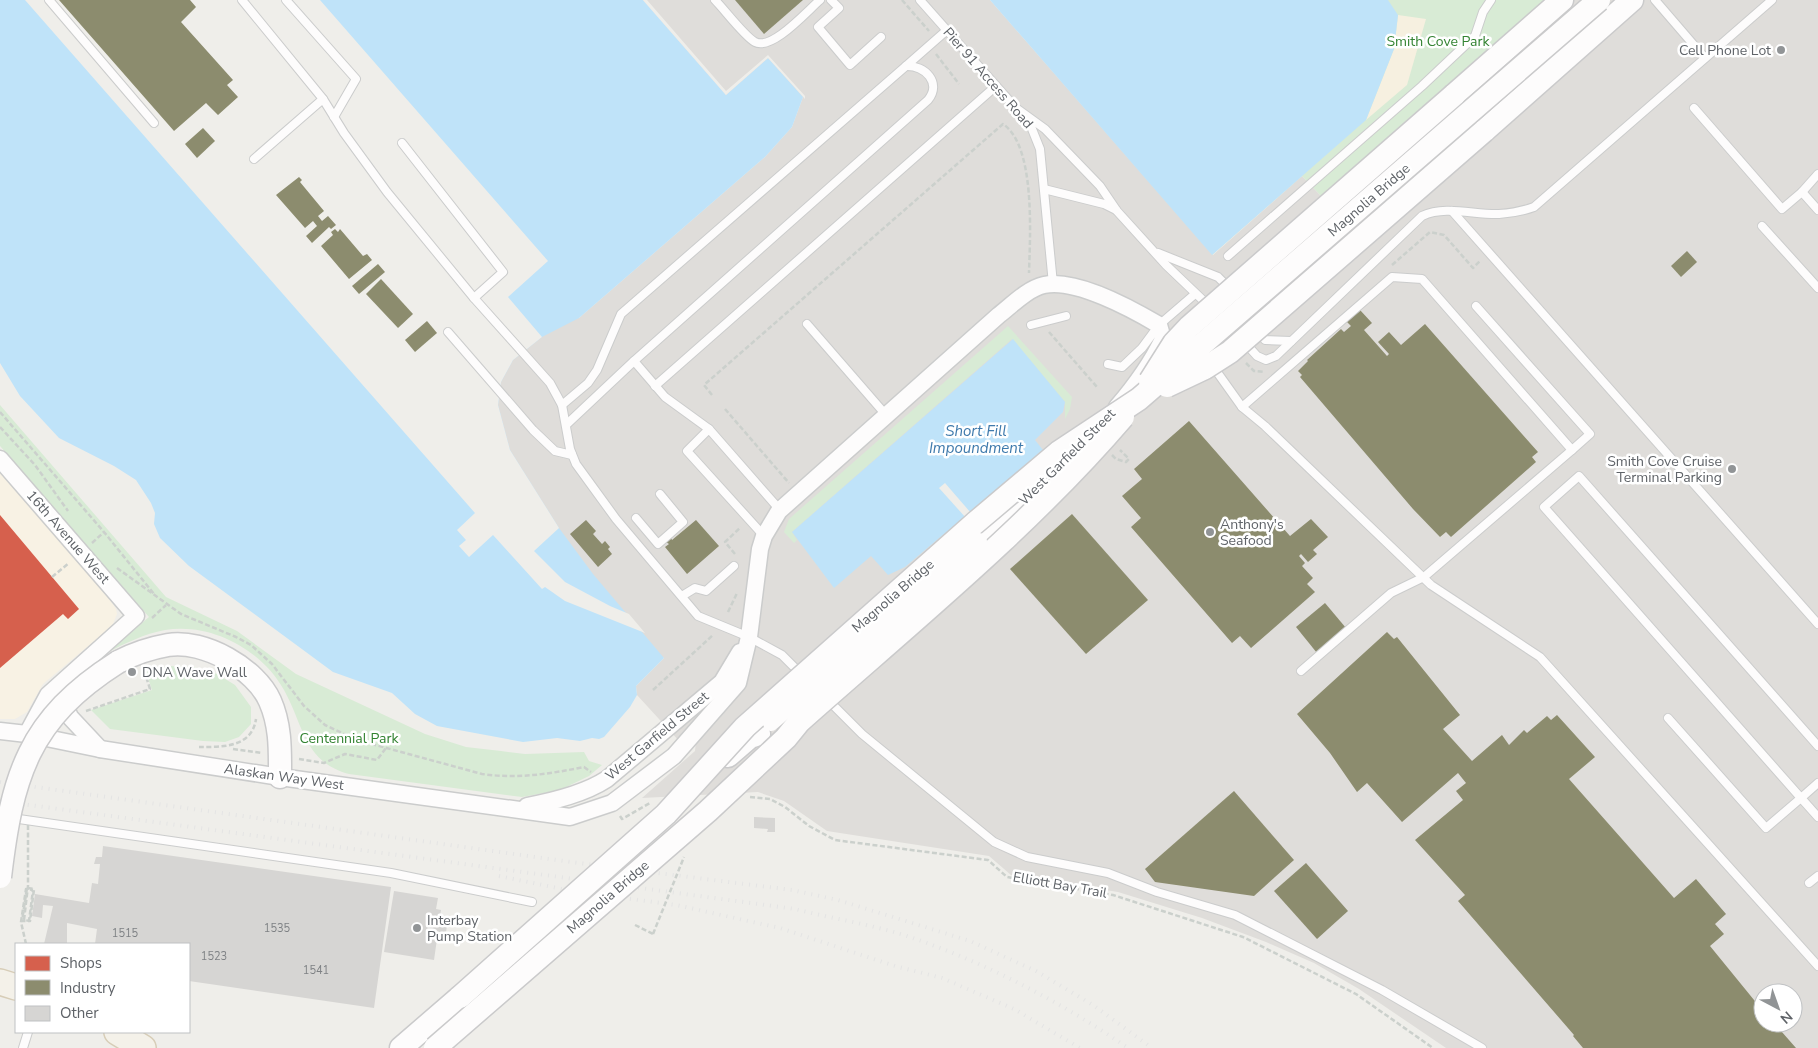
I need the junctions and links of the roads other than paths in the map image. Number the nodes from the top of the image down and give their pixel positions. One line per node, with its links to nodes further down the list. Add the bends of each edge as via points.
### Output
1 (49, 0): 23 (lane)
2 (242, 0): 19 (lane)
3 (286, 0): 22 (lane, via 356,79)
4 (715, 0): 5 (lane, via 755,42 766,45)
5 (820, 0)
6 (832, 0): 15 (lane, via 839,8 818,27 850,65)
7 (920, 0): 14 (lane, Pier 91 Access Road)
8 (1491, 0): 34 (lane, via 1475,36)
9 (1562, 0): 52 (main road, bridge, via 1189,327 1174,343)
10 (1599, 0): 52 (main road, Magnolia Bridge, bridge)
11 (1632, 0): 52 (main road, bridge, via 1230,352 1205,368)
12 (1655, 0): 16 (lane)
13 (1772, 0): 16 (lane)
14 (947, 30): 17 (lane); 18 (lane, Pier 91 Access Road)
15 (881, 37)
16 (1705, 58): 31 (lane, via 1534,206 1520,212 1498,214)
17 (906, 66): 49 (lane, via 920,68 931,78 933,94 928,100); 53 (lane, via 621,314 597,370 588,383)
18 (996, 86): 20 (lane, Pier 91 Access Road); 51 (lane)
19 (323, 100): 22 (lane); 25 (lane)
20 (1016, 108): 27 (lane, Pier 91 Access Road, via 1030,124 1037,140); 30 (lane, via 1045,129 1100,186)
21 (1694, 108): 28 (lane, via 1782,209)
22 (334, 117): 38 (lane, via 388,192)
23 (154, 123)
24 (402, 143): 38 (lane, via 503,272)
25 (254, 159)
26 (1818, 174): 28 (lane)
27 (1044, 189): 30 (lane, via 1104,204); 35 (lane, Pier 91 Access Road)
28 (1802, 192): 29 (lane)
29 (1818, 210)
30 (1117, 211): 33 (lane)
31 (1452, 211): 48 (lane, via 1438,210 1422,216); 70 (lane)
32 (1762, 226): 36 (lane)
33 (1155, 252): 37 (lane); 48 (lane, via 1218,277 1227,285 1245,317 1261,336 1271,342)
34 (1228, 256)
35 (1053, 284): 45 (street, West Garfield Street, via 1080,289 1120,303); 55 (street, West Garfield Street, via 1032,290 999,315)
36 (1818, 288)
37 (1195, 294): 40 (lane); 45 (lane)
38 (474, 298): 53 (lane, via 550,383)
39 (1476, 306): 58 (lane, via 1590,434)
40 (1216, 313)
41 (1066, 316): 44 (lane)
42 (1223, 320): 48 (lane, via 1261,359 1276,356)
43 (807, 324): 55 (lane)
44 (1031, 325)
45 (1163, 327): 50 (lane, via 1122,367); 78 (street, West Garfield Street, bridge, via 1163,339 1138,383 1100,429)
46 (448, 332): 59 (lane, via 532,430 555,451)
47 (1174, 335): 54 (lane, via 1205,354)
48 (1291, 342)
49 (634, 361): 51 (lane); 56 (lane)
50 (1108, 364)
51 (656, 386): 57 (lane, via 672,403)
52 (1139, 399): 75 (main road, Magnolia Bridge, bridge, via 1095,450 992,551); 85 (main road, Magnolia Bridge, bridge, via 1059,452 975,523 744,727)
53 (562, 405): 56 (lane)
54 (1242, 407): 58 (lane, via 1392,277 1422,279); 68 (lane)
55 (886, 415): 62 (street, West Garfield Street)
56 (567, 424): 59 (lane)
57 (708, 429): 62 (lane); 64 (lane, via 687,450)
58 (1572, 450): 68 (lane)
59 (572, 455): 66 (lane, via 590,485)
60 (0, 458): 73 (street, 16th Avenue West, via 140,620)
61 (660, 494): 65 (lane, via 683,522)
62 (780, 510): 64 (street, West Garfield Street)
63 (636, 518): 65 (lane)
64 (764, 536): 71 (street, West Garfield Street)
65 (658, 544): 66 (lane)
66 (646, 554): 69 (lane)
67 (734, 566): 69 (lane, via 706,591 695,588)
68 (1424, 577): 72 (lane, via 1391,593); 98 (lane, via 1431,586 1540,657)
69 (682, 596): 71 (lane, via 698,616)
70 (1818, 624)
71 (749, 637): 84 (street, West Garfield Street, via 722,682 608,779); 89 (street, West Garfield Street, via 738,683 674,756 612,803); 105 (lane, via 782,655 862,734 994,842 1027,857 1108,873 1235,916 1375,986)
72 (1301, 671)
73 (62, 681): 77 (street, via 41,704); 80 (street, via 61,696 70,717)
74 (1668, 718): 86 (lane, via 1766,828)
75 (798, 722): 81 (main road, Magnolia Bridge); 93 (main road, Magnolia Bridge, bridge)
76 (0, 731): 77 (street, Alaskan Way West)
77 (27, 734): 80 (street, Alaskan Way West)
78 (759, 734): 81 (main road); 85 (main road, bridge, via 750,737)
79 (1818, 746): 86 (lane, via 1579,476 1544,507)
80 (100, 749): 82 (street, Alaskan Way West)
81 (730, 771): 88 (main road, Magnolia Bridge, bridge); 93 (main road, via 676,829)
82 (280, 777): 87 (street, Alaskan Way West); 94 (main road, bridge, via 280,733 270,702 254,677 222,656 192,646 170,644 134,654 93,678 71,698 42,731 27,755 18,778)
83 (1818, 783): 86 (lane)
84 (580, 791): 87 (street, West Garfield Street, via 549,802); 89 (street)
85 (684, 794): 88 (main road, Magnolia Bridge, bridge)
86 (1801, 798): 92 (lane)
87 (511, 808): 91 (street, Alaskan Way West)
88 (662, 809): 103 (main road, Magnolia Bridge, bridge)
89 (589, 811): 91 (street, West Garfield Street)
90 (0, 816): 97 (lane, via 391,873)
91 (570, 817)
92 (1818, 817)
93 (676, 851): 104 (main road, Magnolia Bridge, bridge)
94 (0, 876)
95 (1818, 876): 96 (lane)
96 (1809, 883)
97 (532, 902)
98 (1818, 966)
99 (0, 982): 100 (main road)
100 (15, 987)
101 (28, 1033): 102 (lane)
102 (23, 1048)
103 (401, 1048)
104 (435, 1048)
105 (1482, 1048)

